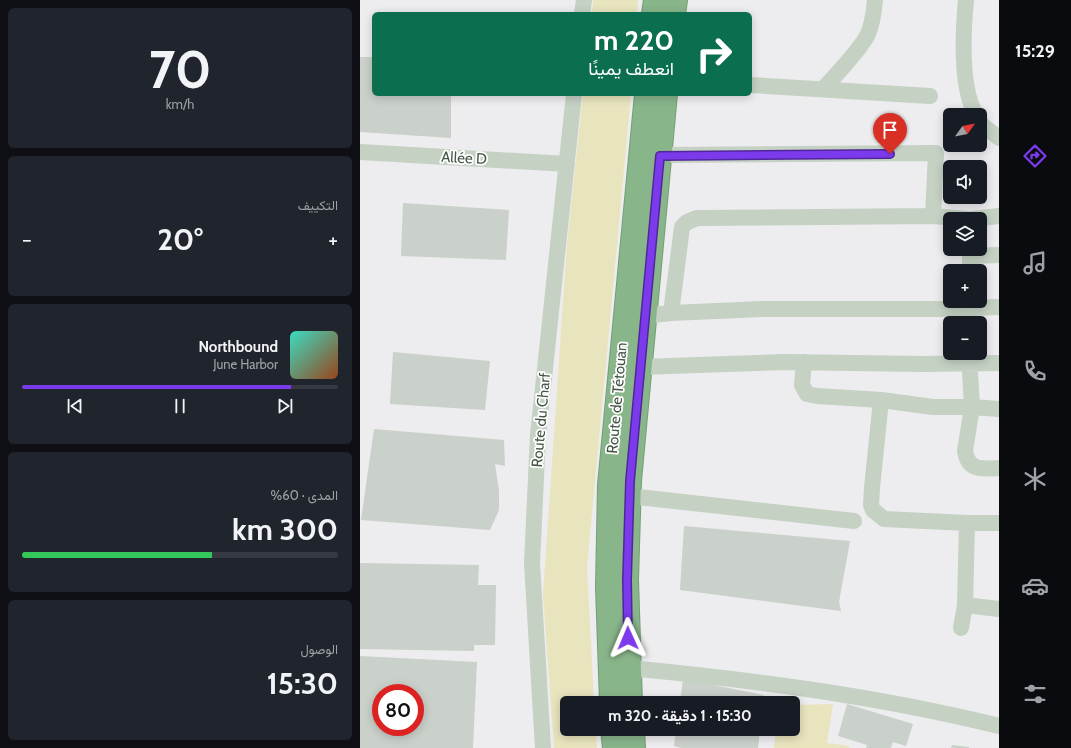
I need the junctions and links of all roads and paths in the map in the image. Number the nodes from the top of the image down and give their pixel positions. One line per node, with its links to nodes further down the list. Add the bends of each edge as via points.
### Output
1 (584, 0): 6 (street)
2 (655, 0): 7 (highway)
3 (676, 0): 8 (highway)
4 (874, 0): 10 (street, via 872,22 867,36)
5 (966, 0): 15 (street, via 963,50 968,95)
6 (582, 12)
7 (654, 12)
8 (674, 12)
9 (752, 85): 10 (street)
10 (823, 89): 14 (street)
11 (574, 96): 20 (street, Route du Charf)
12 (646, 96): 49 (highway, Route de Tétouan, via 609,485 607,587)
13 (666, 96): 19 (highway, Route de Tétouan)
14 (930, 96)
15 (973, 108)
16 (987, 129): 17 (street)
17 (999, 138)
18 (360, 152): 20 (street, Allée D)
19 (660, 156): 21 (street, via 936,153); 30 (highway, Route de Tétouan)
20 (567, 164): 54 (street, Route du Charf, via 538,435 532,563)
21 (933, 216): 23 (street); 29 (street, via 691,220 682,227)
22 (999, 216): 24 (street)
23 (943, 217)
24 (987, 217)
25 (999, 255): 26 (street)
26 (970, 258)
27 (999, 307): 28 (street)
28 (970, 311): 29 (street, via 762,309)
29 (671, 313): 30 (street)
30 (644, 316): 36 (highway, Route de Tétouan)
31 (953, 360): 34 (street, via 922,364)
32 (969, 360): 38 (street)
33 (981, 360): 35 (street)
34 (804, 362): 36 (street); 37 (street, via 802,385 807,394)
35 (999, 363)
36 (640, 367): 41 (highway, Route de Tétouan)
37 (881, 400): 38 (street); 43 (street, via 872,488 873,510 884,519)
38 (972, 407): 39 (street); 40 (street, via 966,457 971,466 978,469)
39 (999, 409)
40 (999, 468)
41 (629, 496): 42 (street); 48 (highway, Route de Tétouan)
42 (854, 521)
43 (966, 523): 44 (street); 45 (street)
44 (999, 523)
45 (965, 605): 46 (street); 47 (street)
46 (999, 609)
47 (961, 628)
48 (629, 668): 50 (highway, Route de Tétouan); 51 (street, via 748,680 844,694)
49 (611, 696)
50 (631, 696)
51 (999, 726)
52 (613, 736): 55 (highway)
53 (633, 736): 56 (highway)
54 (542, 748)
55 (614, 748)
56 (634, 748)

